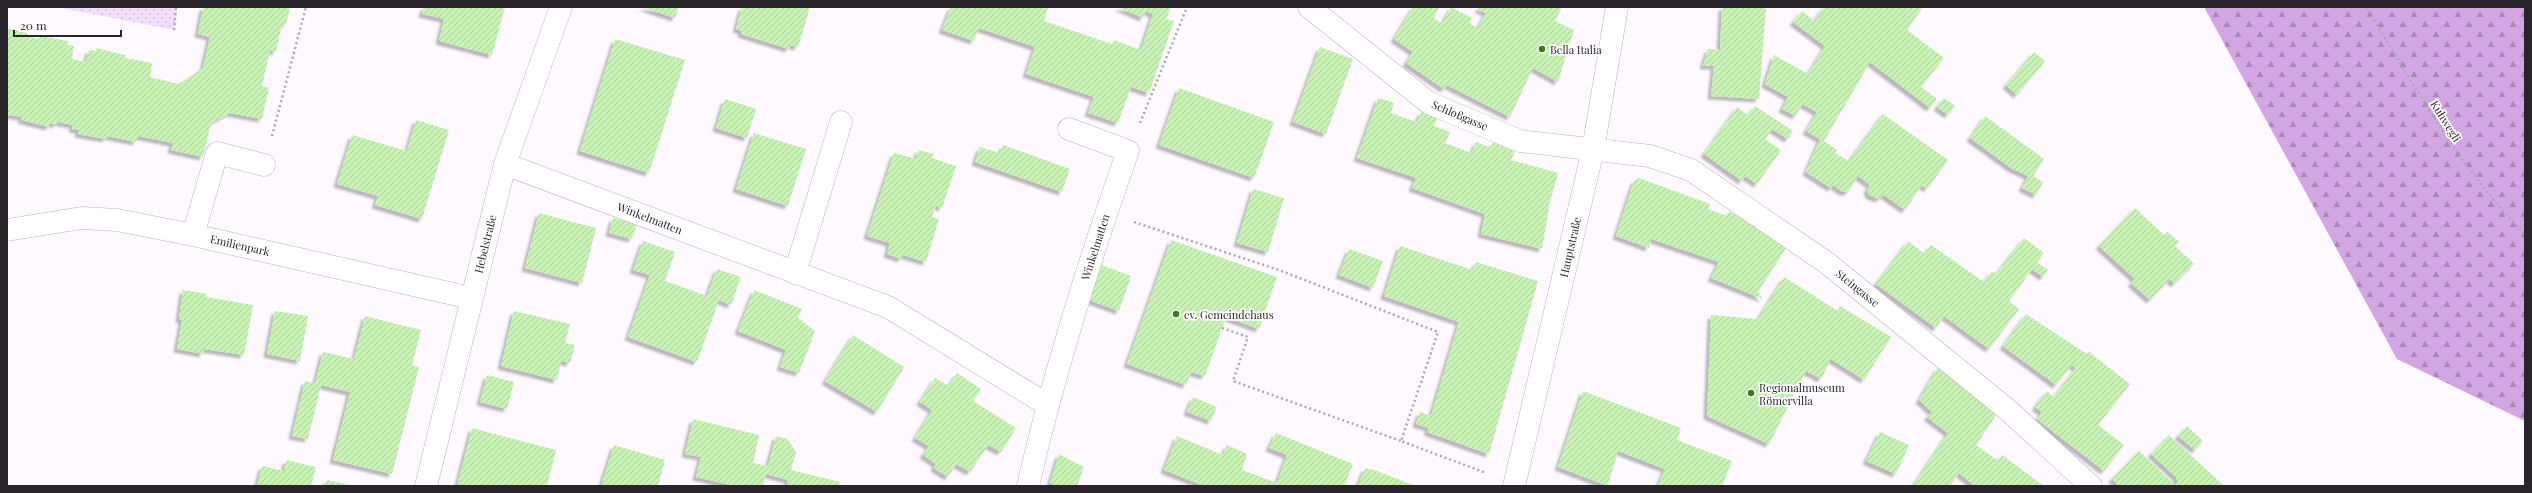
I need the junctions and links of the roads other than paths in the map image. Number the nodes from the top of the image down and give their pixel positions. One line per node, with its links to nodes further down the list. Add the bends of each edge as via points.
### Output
1 (561, 7): 7 (street, Hebelstraße)
2 (1309, 7): 6 (street, Schloßgasse, via 1429,103 1520,141)
3 (1617, 7): 6 (street, Hauptstraße)
4 (841, 122): 11 (street)
5 (1069, 129): 13 (street, Winkelmatten, via 1128,151)
6 (1593, 150): 14 (street, Hauptstraße); 17 (street, Steingasse, via 1650,156 1691,170 1827,263 2009,411)
7 (505, 164): 11 (street, Winkelmatten); 12 (street, Hebelstraße)
8 (264, 165): 10 (street, via 217,152)
9 (7, 230): 10 (street, Emilienpark, via 82,218 117,220)
10 (193, 234): 12 (street, Emilienpark)
11 (795, 272): 13 (street, Winkelmatten, via 888,307)
12 (471, 298): 15 (street, Hebelstraße)
13 (1046, 404): 16 (street, Winkelmatten)
14 (1514, 485)
15 (426, 486)
16 (1028, 486)
17 (2091, 486)

